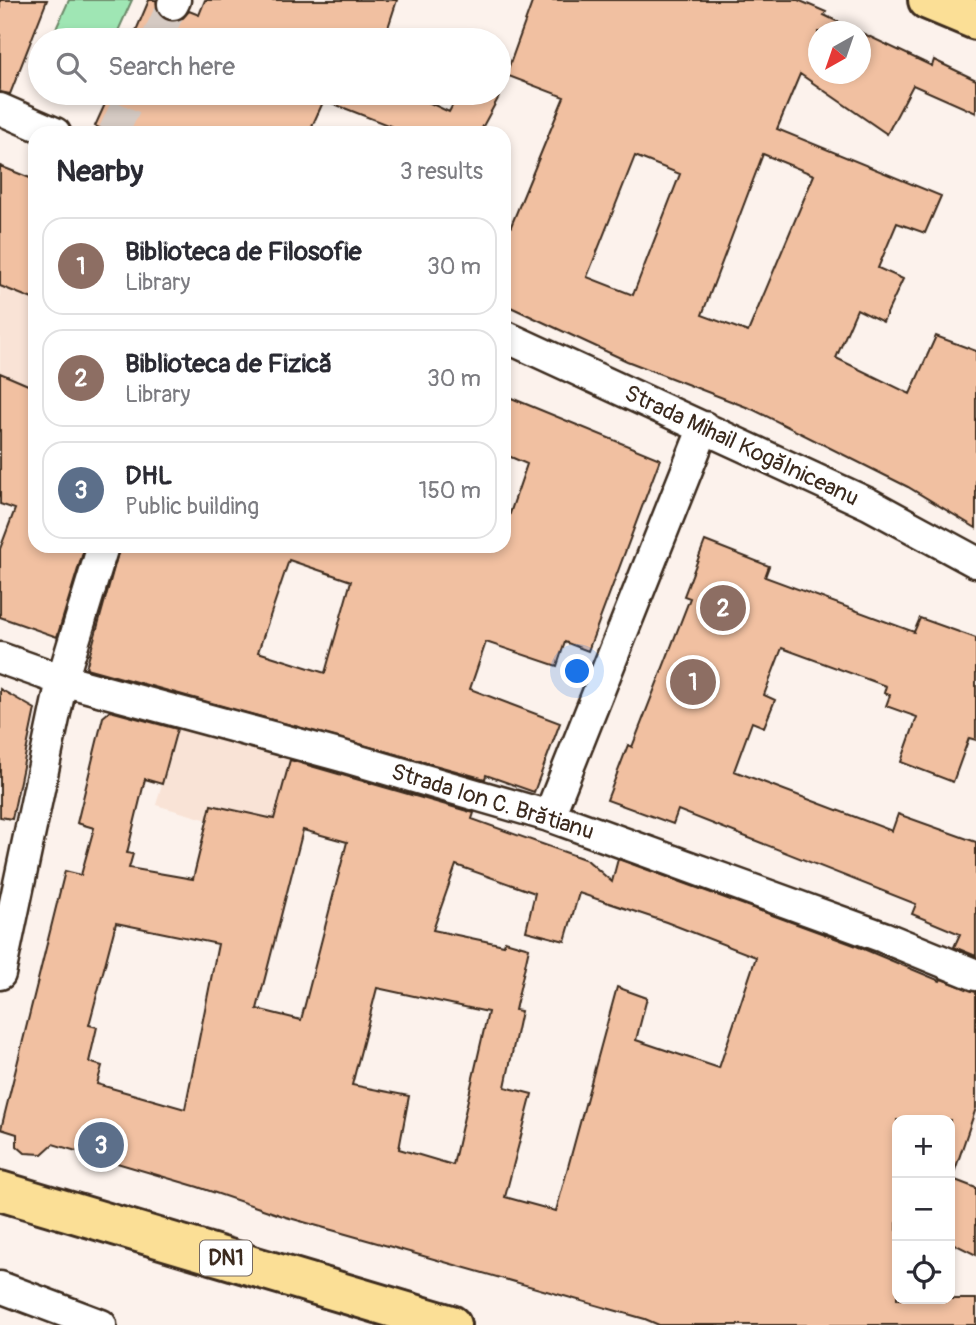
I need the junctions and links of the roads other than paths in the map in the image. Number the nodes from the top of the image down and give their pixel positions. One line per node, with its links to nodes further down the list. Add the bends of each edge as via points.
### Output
1 (928, 0): 2 (main road)
2 (976, 20)
3 (0, 109): 4 (street)
4 (39, 126)
5 (511, 339): 6 (street, Strada Mihail Kogălniceanu)
6 (704, 427): 8 (street, Strada Mihail Kogălniceanu, via 869,504); 11 (street)
7 (101, 553): 10 (street)
8 (976, 562)
9 (0, 658): 10 (street, Strada Ion C. Brătianu)
10 (62, 680): 11 (street, Strada Ion C. Brătianu); 12 (street)
11 (549, 816): 13 (street, Strada Ion C. Brătianu)
12 (0, 974)
13 (976, 975)
14 (0, 1191): 17 (main road, DN1)
15 (0, 1287): 16 (street)
16 (101, 1325)
17 (451, 1325)

